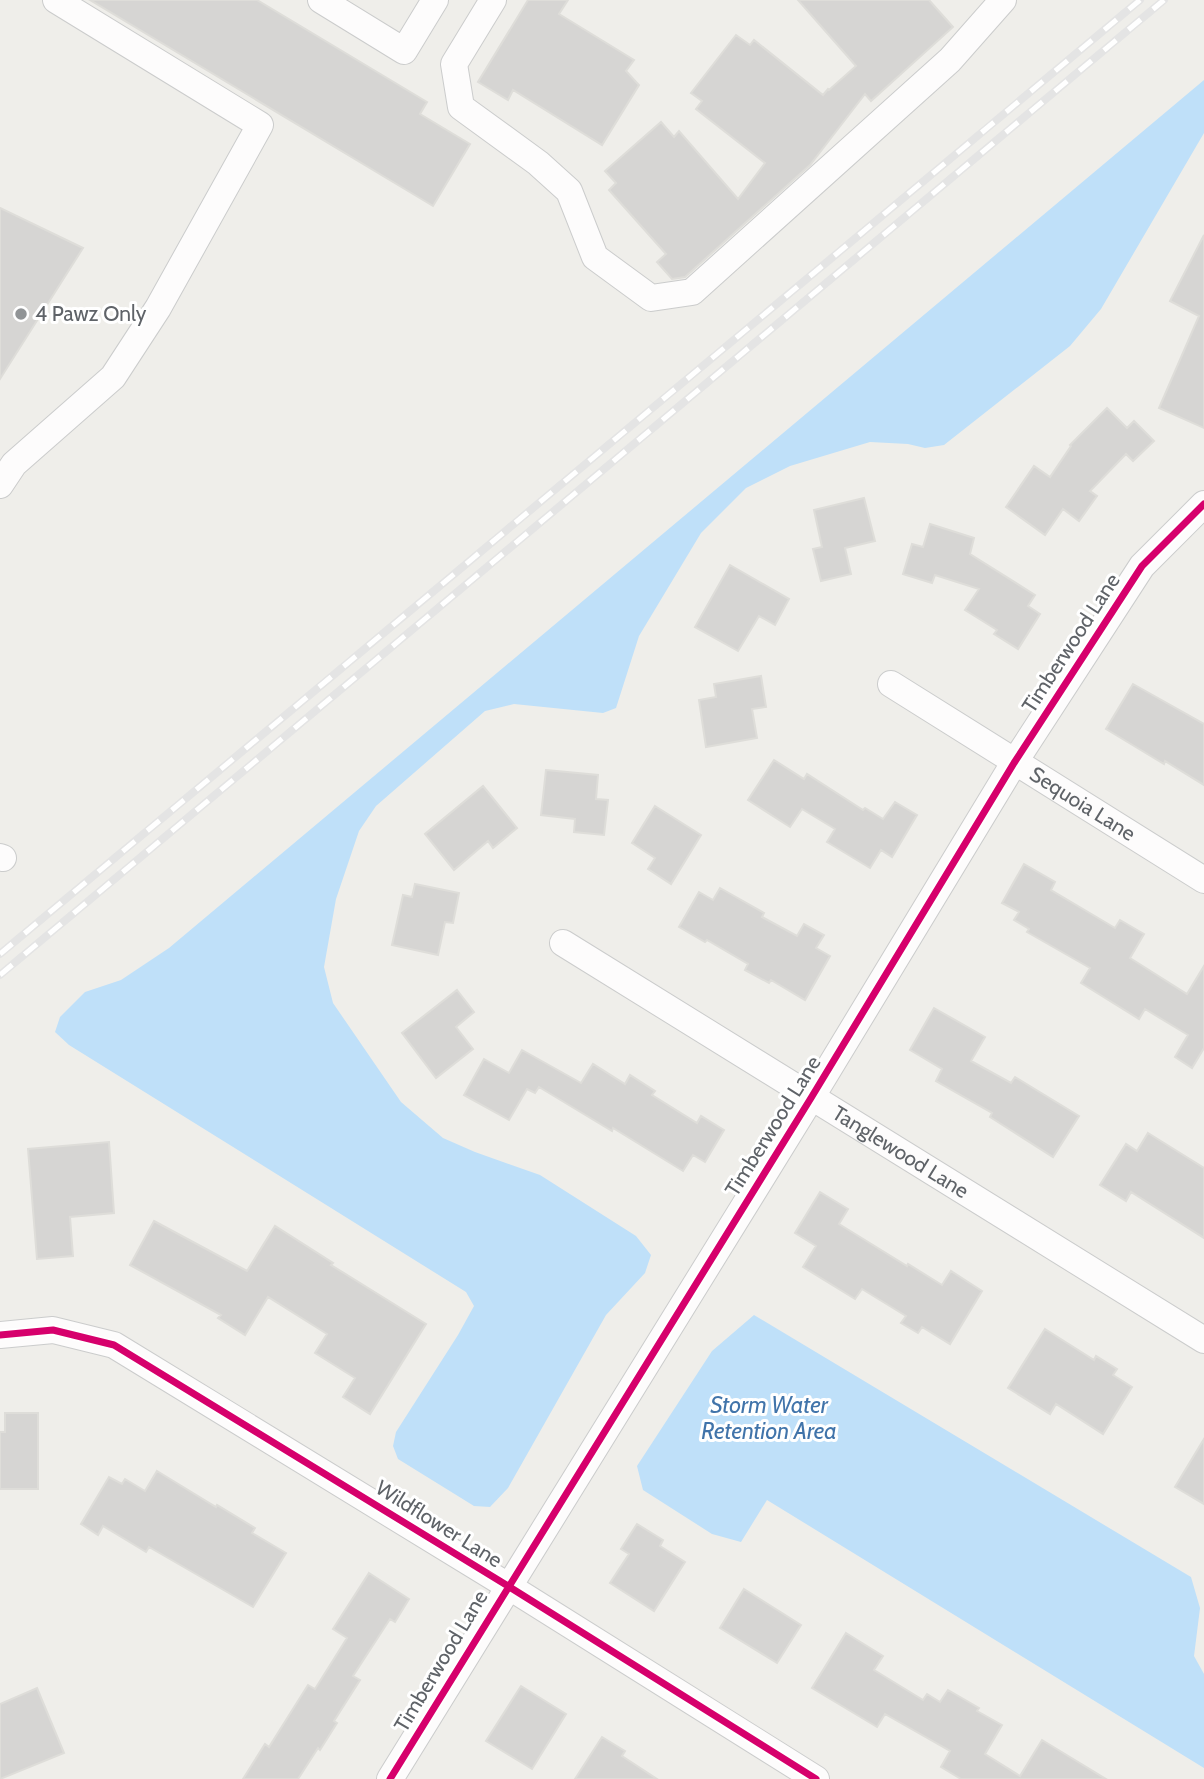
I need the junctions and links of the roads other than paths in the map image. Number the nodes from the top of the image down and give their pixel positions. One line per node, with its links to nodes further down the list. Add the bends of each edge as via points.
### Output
1 (56, 0): 6 (street, via 260,125 158,308 113,377 14,464)
2 (435, 0): 5 (street, via 404,51)
3 (493, 0): 4 (street, via 454,64 461,107 569,191 595,257 651,298 692,292 950,60)
4 (1003, 0)
5 (338, 4)
6 (0, 485)
7 (1204, 504): 9 (street, Timberwood Lane, via 1142,566)
8 (891, 684): 9 (street, Sequoia Lane)
9 (1014, 763): 10 (street, Sequoia Lane); 12 (street, Timberwood Lane)
10 (1204, 880)
11 (563, 943): 12 (street, Tanglewood Lane)
12 (811, 1098): 14 (street, Tanglewood Lane); 15 (street, Timberwood Lane)
13 (0, 1335): 15 (street, Wildflower Lane, via 53,1330 114,1345)
14 (1204, 1340)
15 (508, 1586): 16 (street, Timberwood Lane); 17 (street, Wildflower Lane)
16 (390, 1779)
17 (816, 1779)

